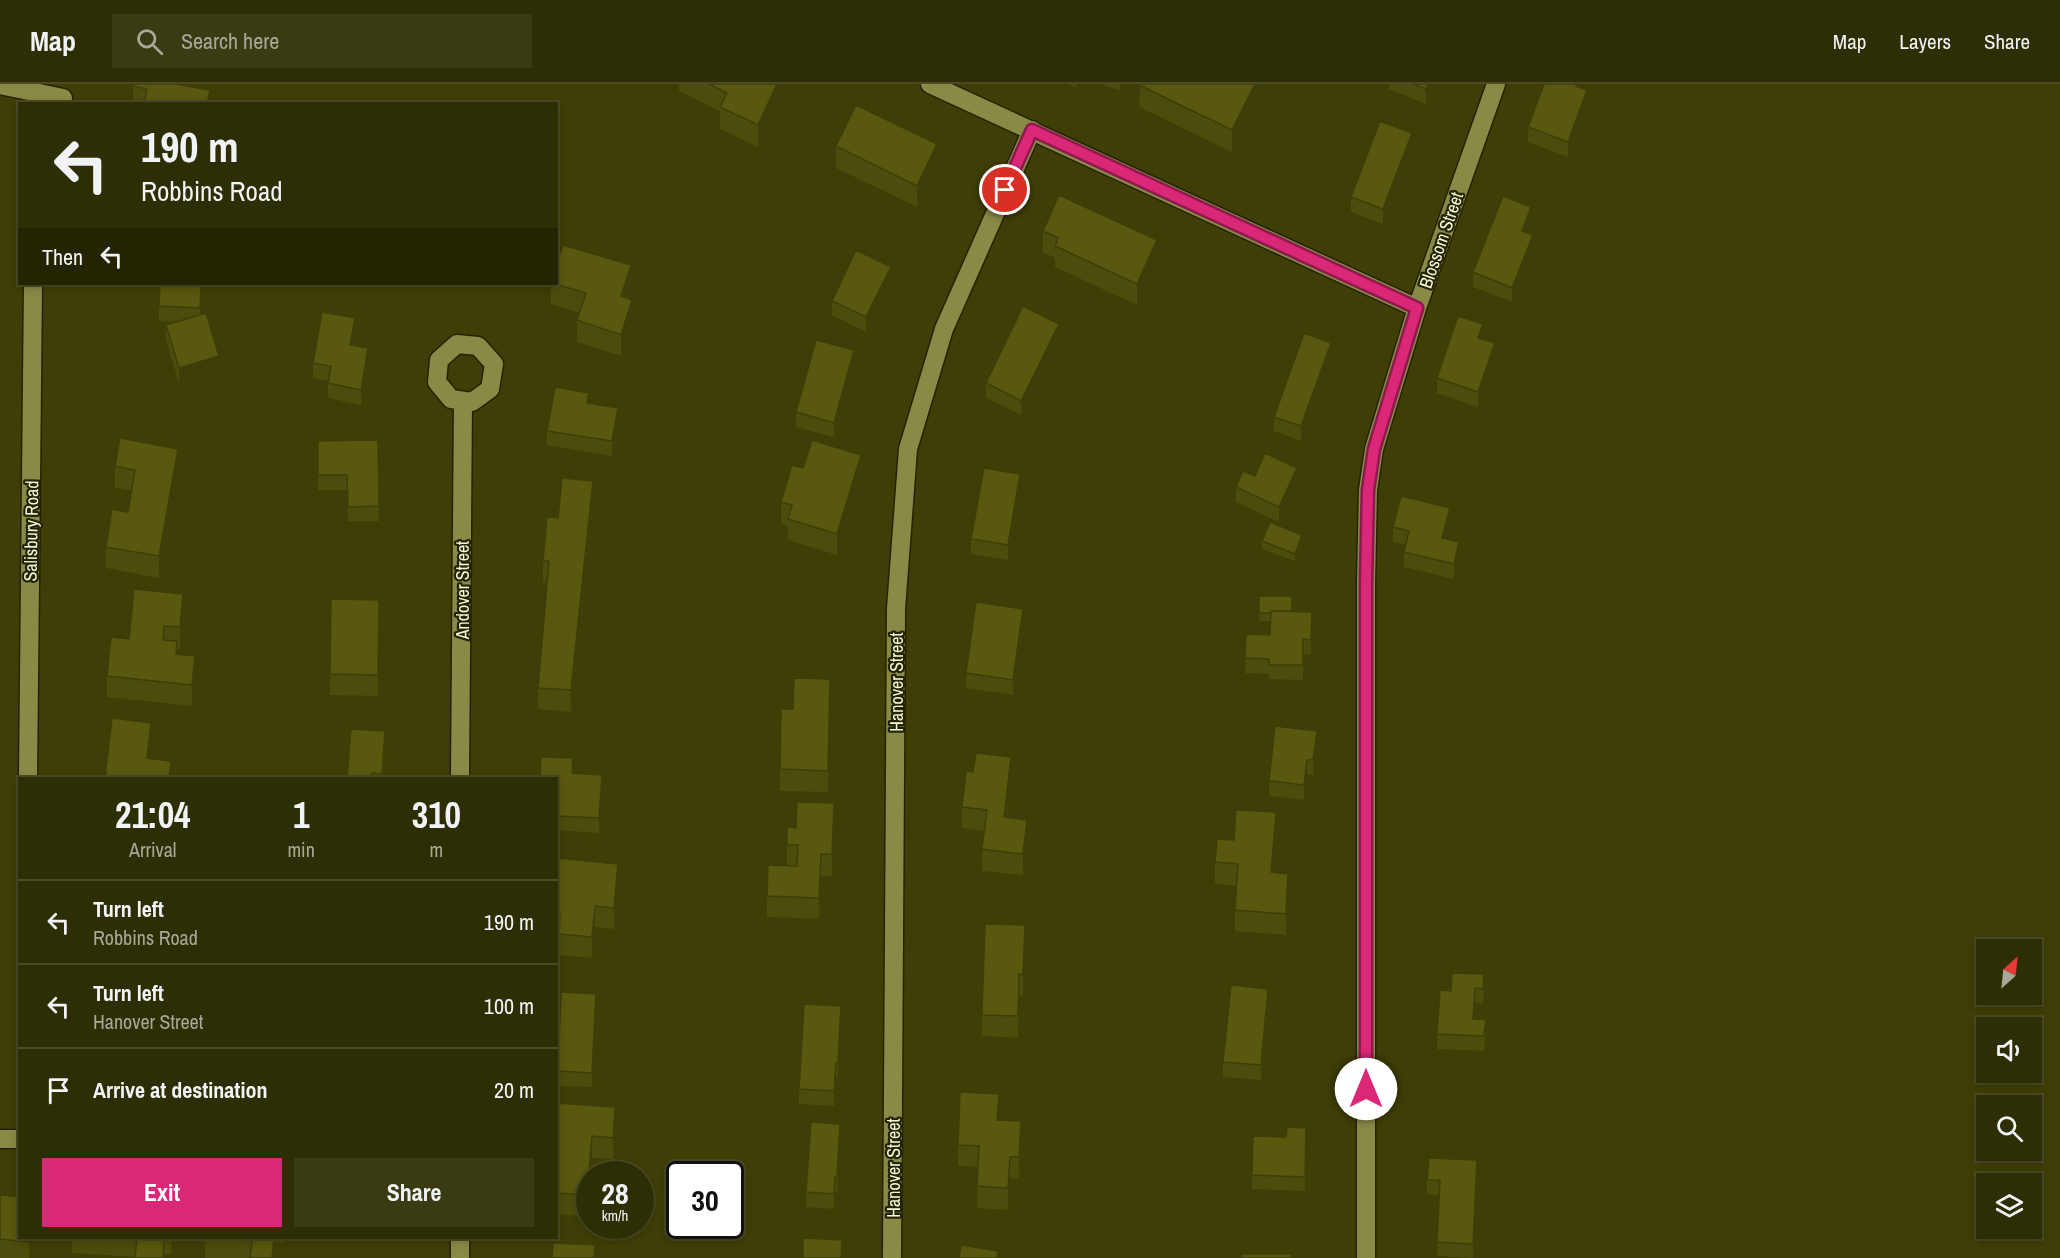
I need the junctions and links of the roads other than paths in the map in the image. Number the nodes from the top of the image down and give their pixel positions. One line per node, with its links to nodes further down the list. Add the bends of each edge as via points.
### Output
1 (930, 84): 5 (street)
2 (1496, 84): 7 (street, Blossom Street)
3 (0, 85): 4 (street, via 63,98)
4 (62, 102)
5 (1032, 130): 7 (street); 15 (street, Hanover Street, via 944,329 908,449 896,609)
6 (33, 285): 9 (street, Salisbury Road)
7 (1417, 308): 16 (street, Blossom Street, via 1374,449 1368,490)
8 (463, 401): 10 (street, Andover Street)
9 (28, 777)
10 (460, 777)
11 (0, 1139): 12 (street)
12 (18, 1139)
13 (460, 1239): 14 (street)
14 (460, 1258)
15 (892, 1258)
16 (1366, 1258)

